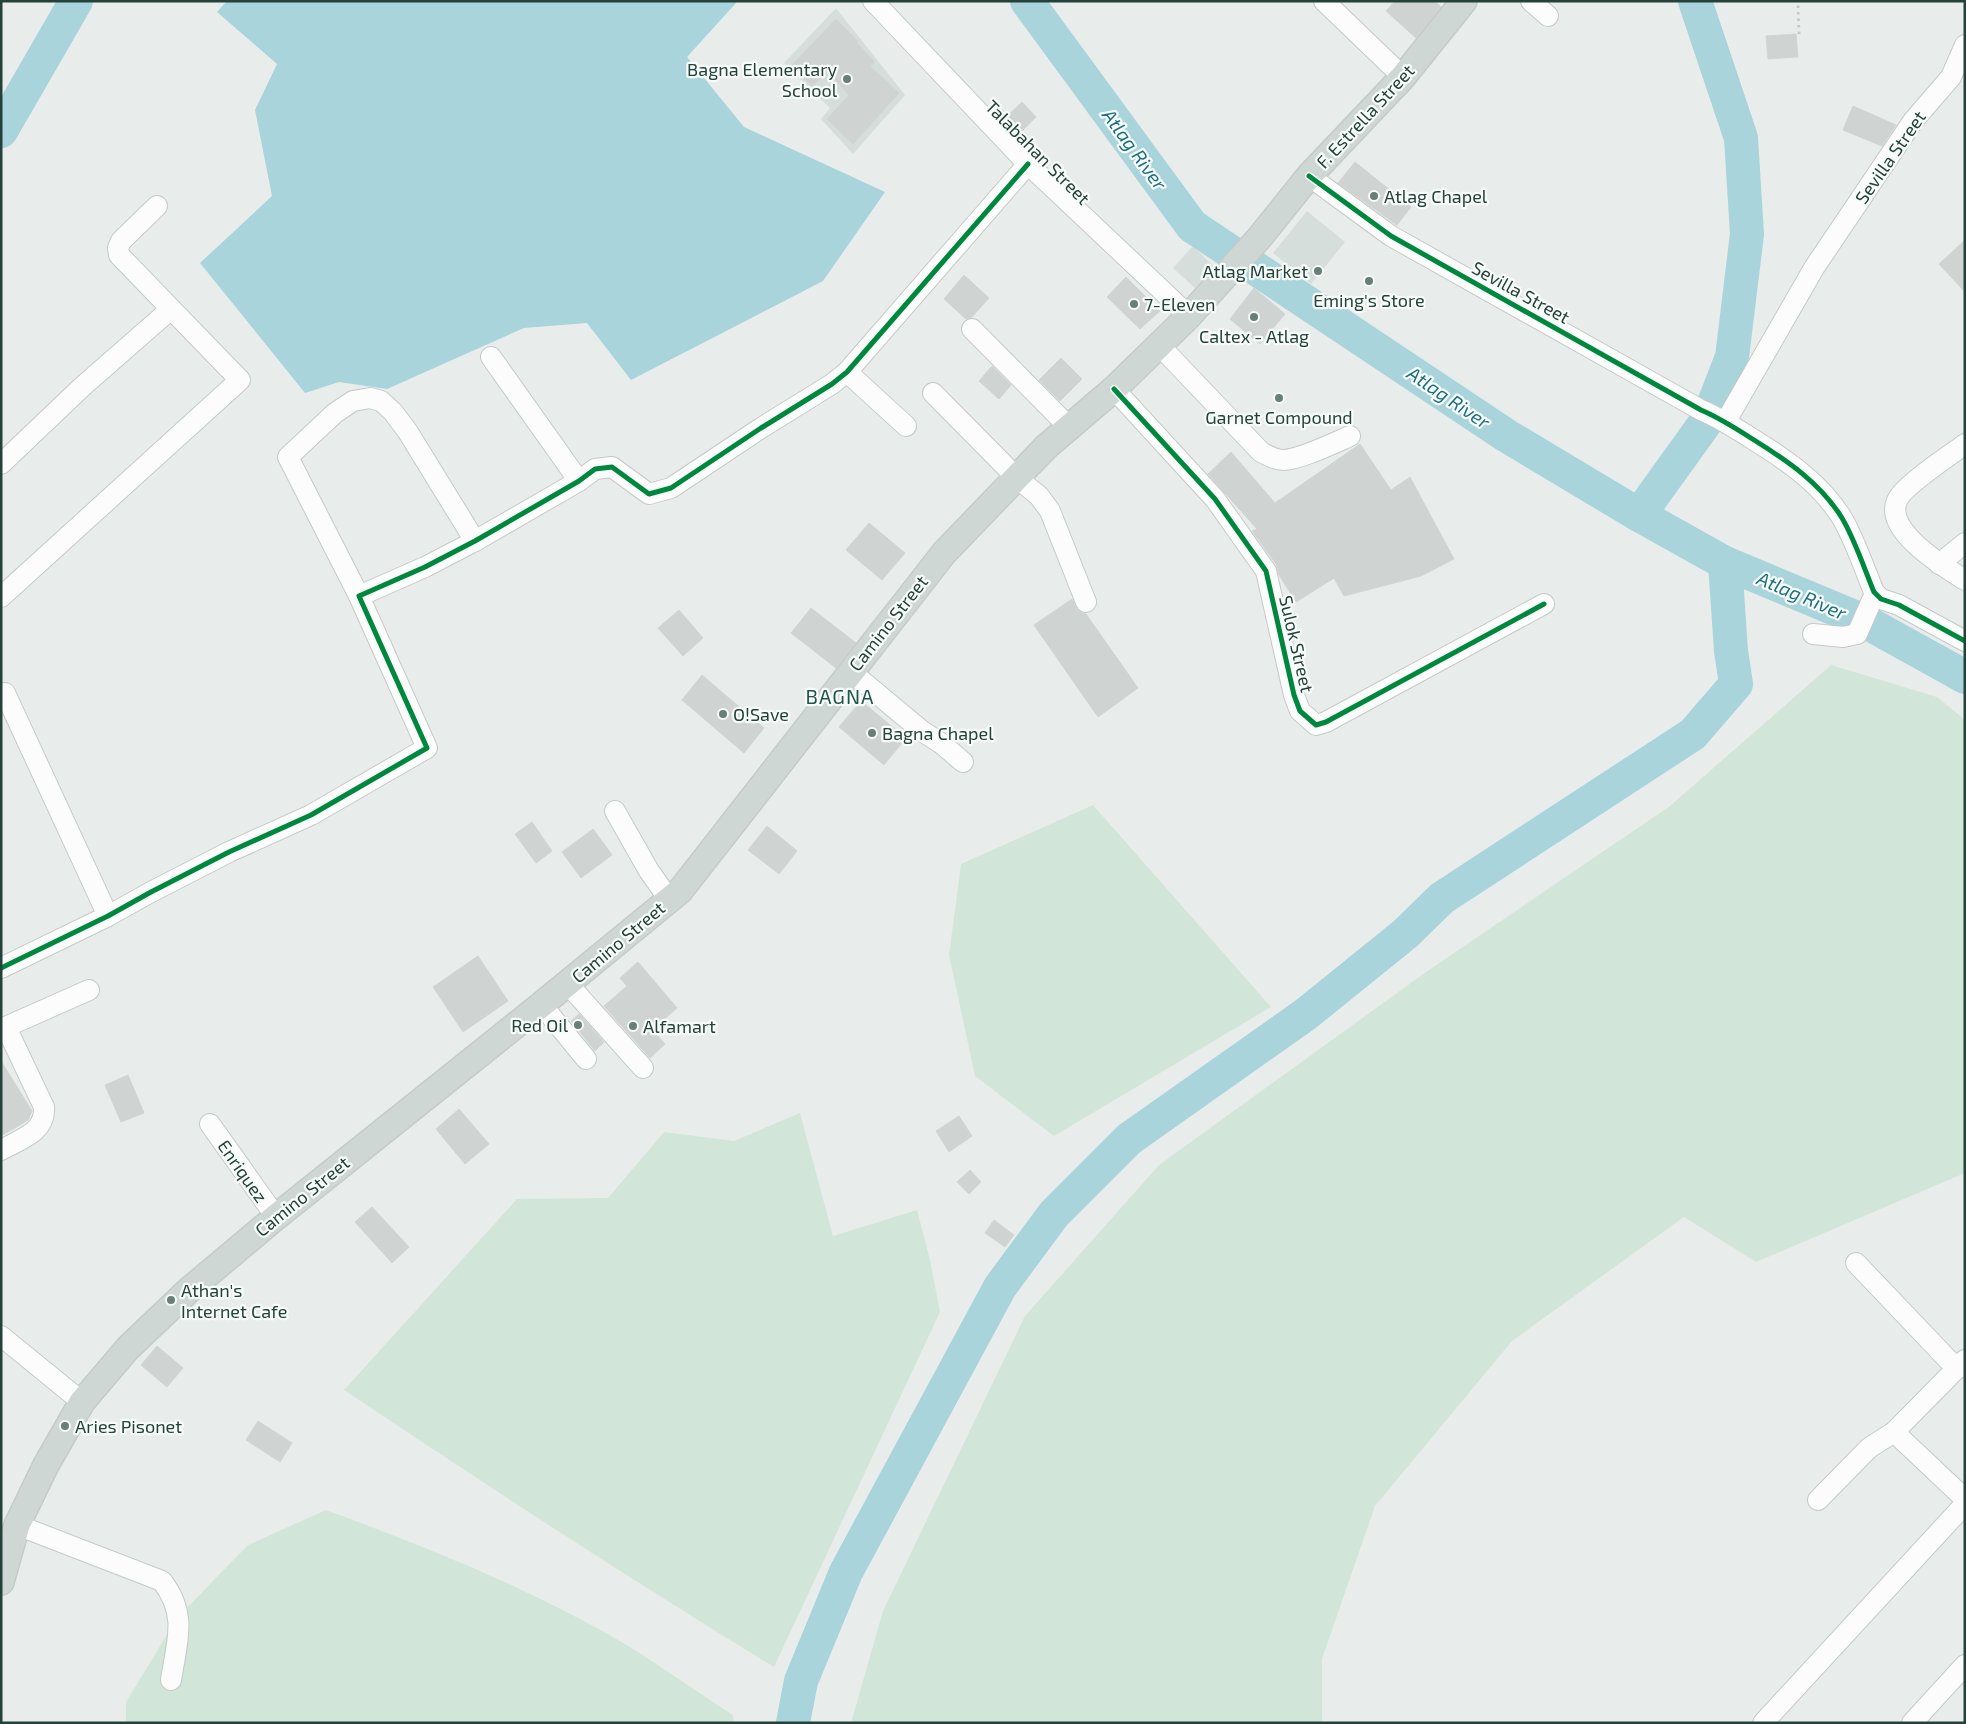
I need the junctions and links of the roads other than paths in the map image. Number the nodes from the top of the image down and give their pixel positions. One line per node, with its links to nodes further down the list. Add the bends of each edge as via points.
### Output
1 (873, 1): 8 (street, Talabahan Street)
2 (1324, 1): 7 (street)
3 (1464, 1): 7 (main road, F. Estrella Street)
4 (1531, 1): 5 (street)
5 (1548, 16)
6 (1965, 45): 20 (street, Sevilla Street, via 1951,77 1913,121)
7 (1403, 76): 9 (main road, F. Estrella Street)
8 (1028, 164): 13 (street, Talabahan Street); 17 (street)
9 (1309, 176): 11 (main road, F. Estrella Street); 20 (street, Sevilla Street, via 1391,236)
10 (157, 206): 12 (street, via 118,248 119,255)
11 (1226, 275): 13 (main road, Camino Street)
12 (171, 309): 25 (street); 33 (street, via 240,380)
13 (1189, 316): 15 (main road, Camino Street)
14 (972, 329): 22 (street)
15 (1160, 346): 18 (main road, Camino Street); 23 (street, via 1260,452 1272,458 1283,460 1299,456)
16 (491, 357): 27 (street)
17 (847, 372): 21 (street); 27 (street, via 671,488 649,494 612,467 595,469)
18 (1114, 389): 22 (main road, Camino Street); 36 (street, Sulok Street, via 1215,499 1266,571 1294,695 1300,711 1316,725)
19 (932, 393): 26 (street)
20 (1715, 416): 34 (street, via 1800,471 1828,498 1842,519)
21 (906, 426)
22 (1069, 427): 26 (main road, Camino Street)
23 (1350, 436)
24 (1965, 444): 30 (street, via 1907,488 1898,498 1894,511 1912,541)
25 (1, 464)
26 (1016, 476): 35 (street, via 1039,496 1050,511); 39 (main road, Camino Street, via 944,553)
27 (579, 481): 28 (street)
28 (475, 541): 32 (street); 32 (street, via 393,412 381,401 370,398 353,401 335,413 288,457)
29 (1965, 543): 30 (street)
30 (1939, 564): 31 (street)
31 (1965, 580)
32 (359, 596): 44 (street, via 427,748 312,815 229,852)
33 (1, 597)
34 (1874, 597): 37 (street, via 1860,630 1843,637); 38 (street, via 1899,606)
35 (1086, 602)
36 (1544, 604)
37 (1813, 634)
38 (1965, 641)
39 (850, 670): 41 (street); 43 (main road, Camino Street)
40 (5, 694): 44 (street)
41 (963, 762)
42 (615, 811): 43 (street)
43 (669, 900): 46 (main road, Camino Street)
44 (108, 916): 45 (street)
45 (1, 968)
46 (567, 983): 48 (main road, Camino Street); 51 (street)
47 (90, 990): 49 (street)
48 (541, 1005): 50 (street); 54 (main road, Camino Street)
49 (4, 1028): 53 (street, via 44,1107 45,1117 38,1129)
50 (586, 1059)
51 (643, 1068)
52 (210, 1124): 54 (street, Enriquez)
53 (1, 1150)
54 (276, 1217): 58 (main road, Camino Street, via 189,1290 128,1348)
55 (1856, 1263): 57 (street)
56 (1, 1336): 58 (street)
57 (1961, 1364): 59 (street)
58 (82, 1402): 63 (main road, Camino Street)
59 (1894, 1432): 60 (street); 61 (street, via 1869,1448)
60 (1965, 1499)
61 (1818, 1500)
62 (1965, 1504): 67 (street)
63 (17, 1525): 64 (main road, Camino Street); 66 (street, via 162,1581 172,1595 180,1624)
64 (1, 1582)
65 (1965, 1664): 68 (street)
66 (171, 1680)
67 (1763, 1723)
68 (1912, 1723)

